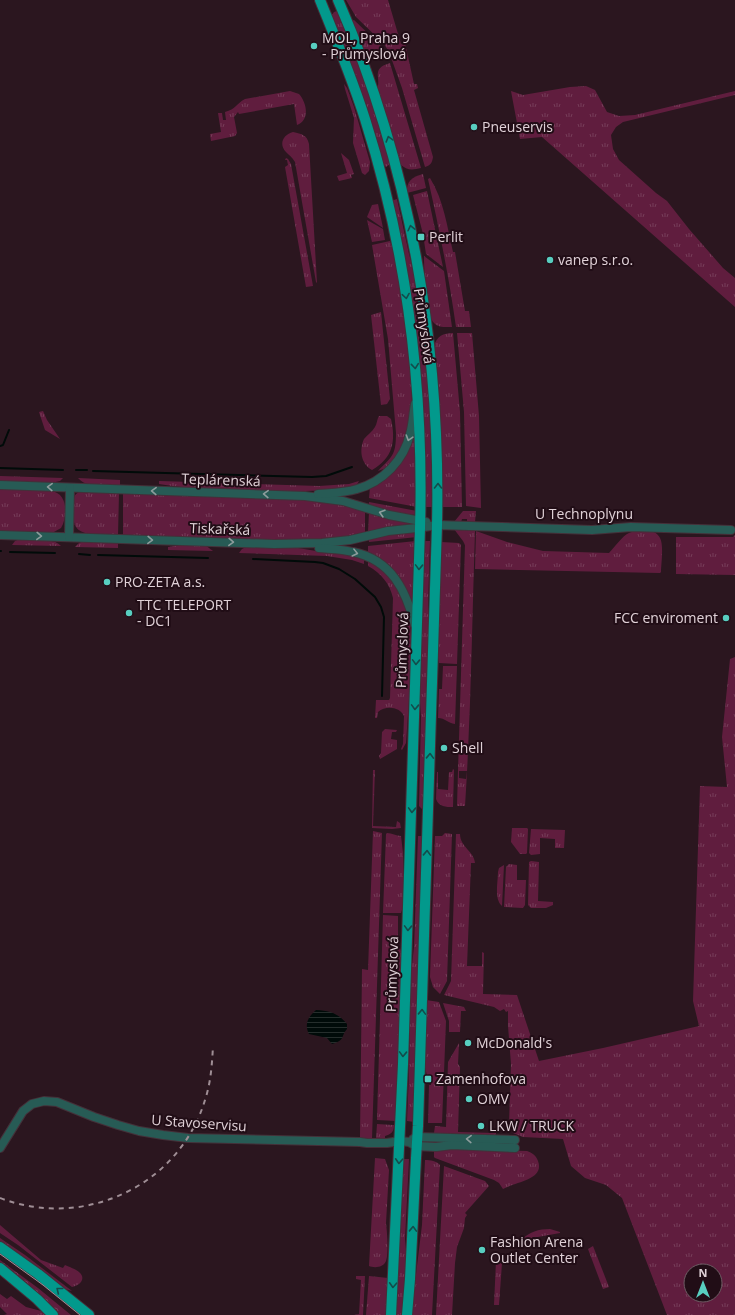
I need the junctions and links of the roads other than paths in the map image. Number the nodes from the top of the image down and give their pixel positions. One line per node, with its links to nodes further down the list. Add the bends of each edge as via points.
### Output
1 (320, 0): 3 (main road, Průmyslová, one-way to 3, via 358,99 386,193 406,292)
2 (338, 0): 8 (main road, Průmyslová, one-way to 2, via 436,406 420,273 402,189 382,115)
3 (417, 385): 6 (street, one-way to 6, via 410,435 402,454 389,470 374,482 359,489); 7 (main road, Průmyslová, via 421,462)
4 (0, 485): 5 (street, Teplárenská, one-way to 4)
5 (70, 488): 6 (street, Teplárenská, one-way to 5); 11 (street)
6 (305, 496): 7 (street, Teplárenská, one-way to 6, via 343,502)
7 (420, 524): 8 (street, Teplárenská); 12 (street, Tiskařská, via 338,542); 13 (main road, Průmyslová, one-way to 13)
8 (437, 525): 9 (street, U Technoplynu, via 592,530 631,527); 14 (main road, Průmyslová, one-way to 8, via 424,970)
9 (731, 530)
10 (0, 534): 11 (street, Tiskařská, one-way to 11)
11 (69, 537): 12 (street, Tiskařská, one-way to 12)
12 (274, 544): 13 (street, one-way to 13, via 354,552 378,562 394,576 402,588 409,602)
13 (417, 634): 14 (main road, Průmyslová, one-way to 14)
14 (411, 1141): 15 (street, via 452,1146); 16 (street, U Stavoservisu, via 379,1143 188,1138 139,1131 57,1102 44,1101 32,1104 23,1111); 21 (main road, Průmyslová, one-way to 21); 22 (main road, Průmyslová, one-way to 14, via 410,1279)
15 (515, 1144)
16 (0, 1148)
17 (0, 1247): 20 (main road, one-way to 17, via 43,1277)
18 (0, 1268): 19 (main road)
19 (53, 1315)
20 (89, 1315)
21 (391, 1315)
22 (407, 1315)

